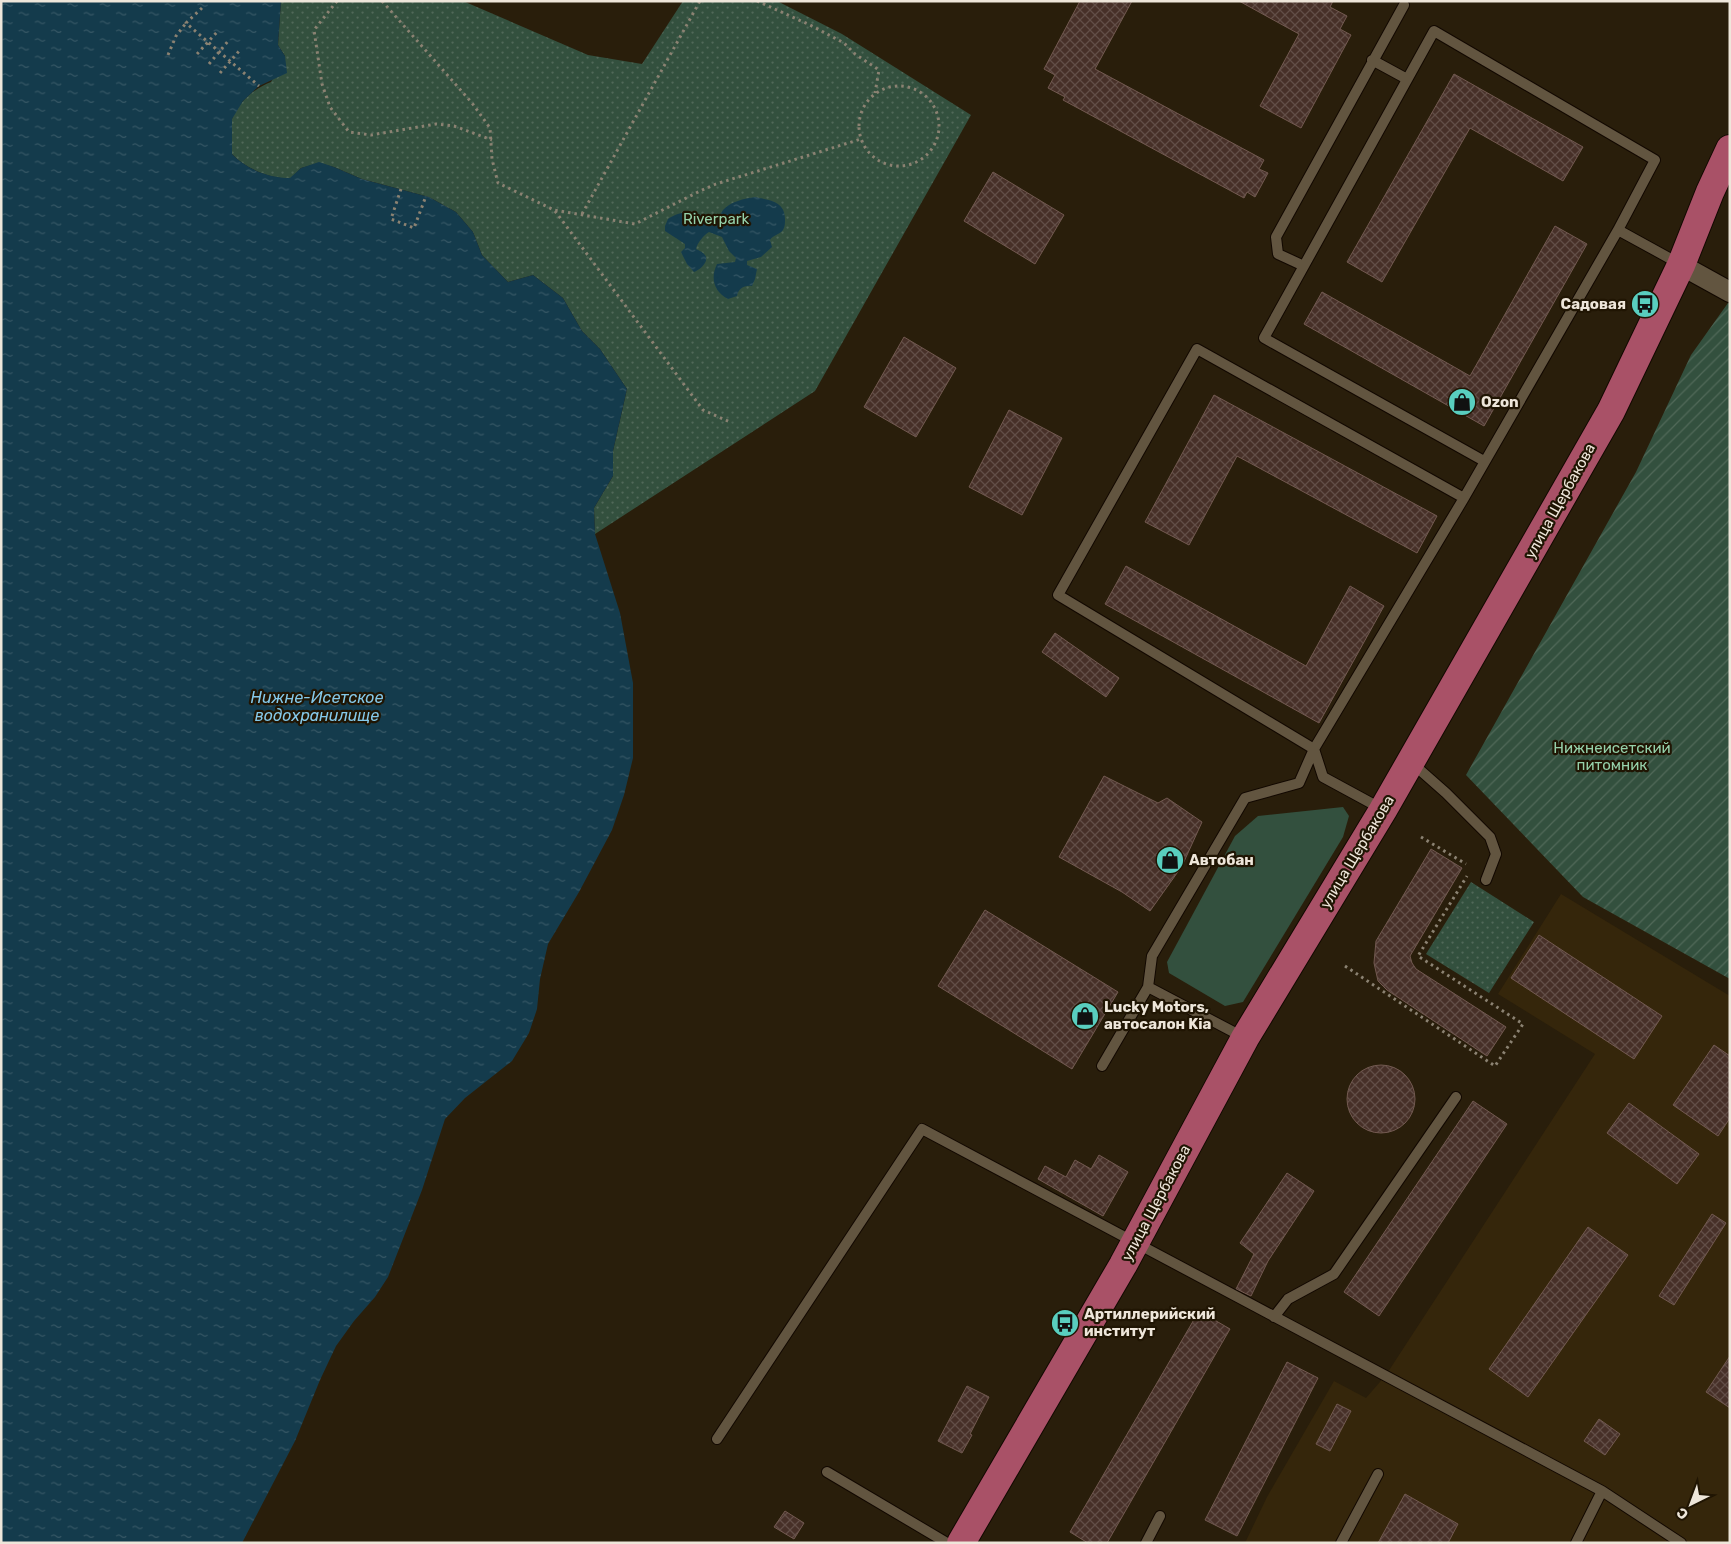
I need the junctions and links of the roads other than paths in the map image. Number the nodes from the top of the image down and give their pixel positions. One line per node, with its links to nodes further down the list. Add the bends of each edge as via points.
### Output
1 (1404, 5): 2 (lane)
2 (1372, 60): 3 (lane); 7 (lane, via 1276,237 1278,254)
3 (1407, 79): 5 (lane, via 1434,31 1655,160); 7 (lane)
4 (1730, 149): 6 (main road, улица Щербакова)
5 (1618, 230): 6 (lane); 9 (lane)
6 (1681, 265): 8 (street); 12 (main road, улица Щербакова, via 1611,411)
7 (1304, 266): 9 (lane, via 1264,338)
8 (1730, 292)
9 (1484, 461): 10 (lane)
10 (1464, 498): 11 (lane); 11 (lane, via 1197,349 1058,595)
11 (1314, 749): 13 (lane, via 1323,777); 15 (lane, via 1299,783 1244,798 1152,956)
12 (1411, 762): 13 (main road, улица Щербакова); 14 (lane, via 1490,837 1496,854)
13 (1383, 810): 16 (main road, улица Щербакова)
14 (1486, 880)
15 (1148, 988): 16 (lane); 17 (lane)
16 (1245, 1038): 19 (main road, улица Щербакова)
17 (1102, 1066)
18 (1456, 1097): 20 (lane, via 1334,1274 1288,1299)
19 (1134, 1244): 20 (lane); 21 (lane, via 922,1129); 27 (main road, улица Щербакова)
20 (1274, 1317): 24 (lane)
21 (717, 1439)
22 (827, 1472): 26 (lane)
23 (1378, 1474): 29 (lane)
24 (1602, 1491): 30 (lane); 31 (lane)
25 (1160, 1516): 28 (lane)
26 (946, 1543)
27 (961, 1543)
28 (1146, 1543)
29 (1341, 1543)
30 (1576, 1543)
31 (1681, 1543)

